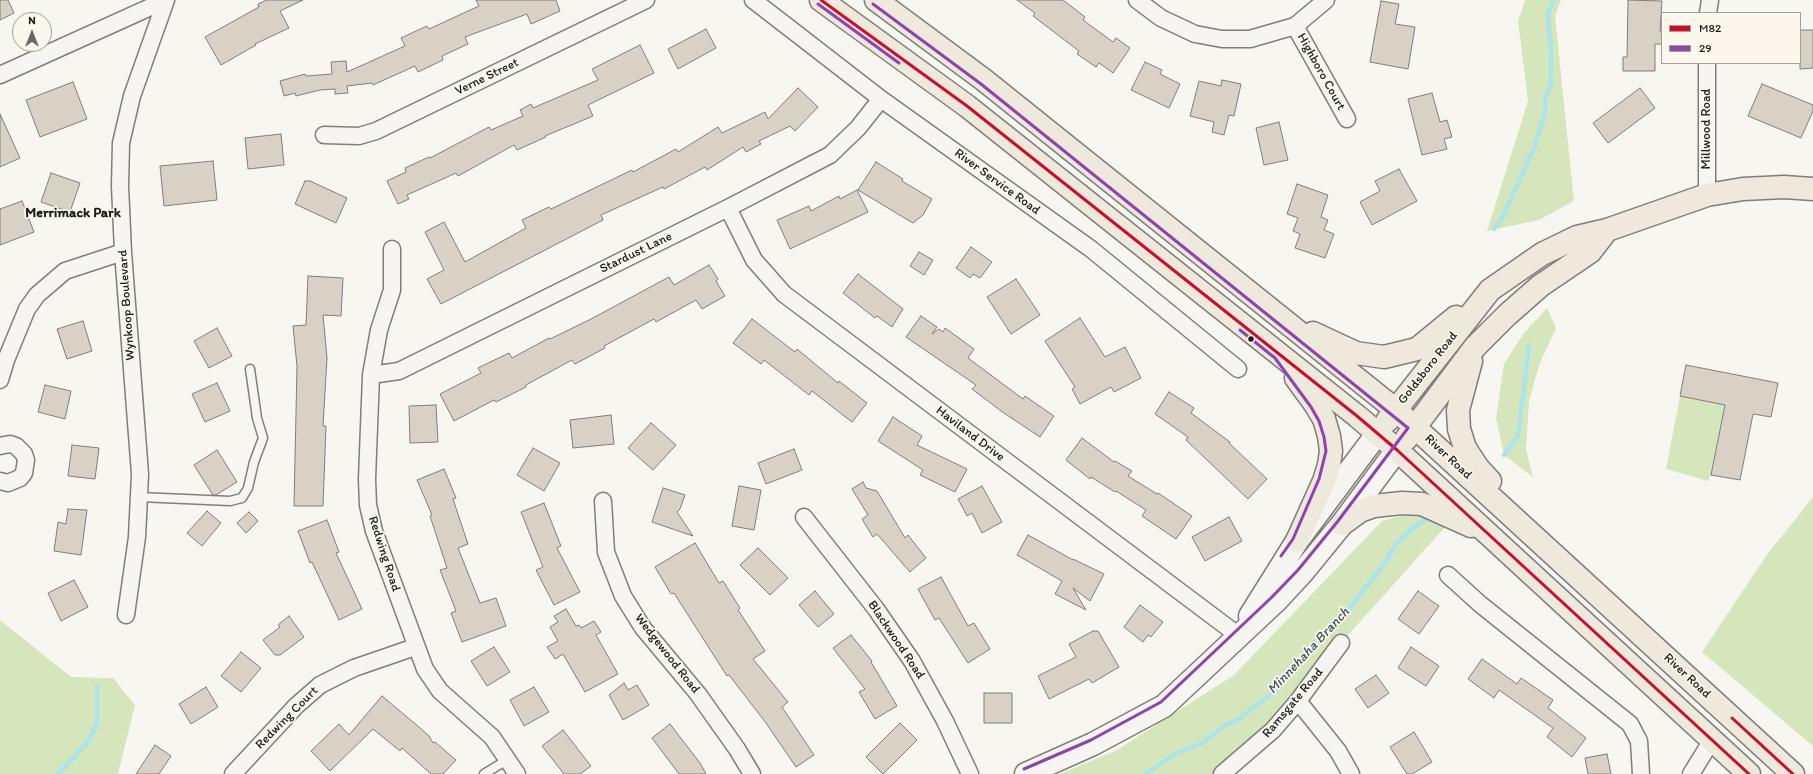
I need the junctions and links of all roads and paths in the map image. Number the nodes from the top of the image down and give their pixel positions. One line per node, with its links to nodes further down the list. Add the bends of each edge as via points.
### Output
1 (166, 0): 12 (street); 21 (street, Wynkoop Boulevard, via 132,96 121,143)
2 (646, 0): 15 (street, Verne Street, via 376,131 359,136)
3 (753, 0): 13 (street, River Service Road)
4 (821, 0): 25 (main road, via 967,106)
5 (876, 0): 22 (main road, River Road, via 984,80)
6 (1137, 0): 10 (street, via 1161,18 1195,34 1222,39 1250,39)
7 (1326, 0): 10 (street)
8 (1710, 0): 9 (street)
9 (1708, 12)
10 (1295, 26): 14 (street, Highboro Court)
11 (1707, 64): 17 (street, Millwood Road)
12 (0, 75)
13 (881, 99): 18 (street, Stardust Lane, via 858,128 830,155); 27 (street, River Service Road, via 1091,249)
14 (1347, 119)
15 (324, 135)
16 (1813, 189): 17 (main road, Goldsboro Road, via 1743,189)
17 (1707, 195): 19 (main road, Goldsboro Road)
18 (728, 208): 28 (street, Stardust Lane, via 399,371); 45 (street, Haviland Drive, via 754,260 784,294)
19 (1607, 230): 23 (main road, Goldsboro Road, via 1577,237 1542,254); 24 (main road, Goldsboro Road, via 1590,252 1540,286)
20 (392, 249): 28 (street, Redwing Road, via 392,290 379,330)
21 (123, 252): 29 (street, via 65,271 37,295 28,309); 36 (street, Wynkoop Boulevard, via 140,474)
22 (1244, 288): 23 (main road, via 1308,331 1356,353 1384,357 1417,349); 30 (main road, River Road)
23 (1490, 290): 30 (main road, Goldsboro Road)
24 (1475, 347): 31 (main road, Goldsboro Road); 41 (main road, via 1458,410 1459,429 1465,448 1478,468 1505,497)
25 (1279, 354): 32 (main road); 42 (main road, via 1324,419 1331,451 1329,466 1317,498)
26 (250, 369): 36 (lane, via 257,418 263,438 248,488 242,498 230,501)
27 (1238, 369)
28 (371, 375): 47 (street, Redwing Road, via 368,505 374,531)
29 (0, 380)
30 (1396, 410): 31 (main road, River Road); 32 (main road, Goldsboro Road)
31 (1415, 427): 34 (main road, Goldsboro Road); 41 (main road, River Road)
32 (1377, 434): 34 (main road); 42 (main road, Goldsboro Road)
33 (0, 446): 35 (street, via 10,444 20,450 26,460 26,466 20,478 14,482)
34 (1397, 450): 39 (main road, Goldsboro Road); 40 (main road)
35 (0, 482)
36 (139, 497): 44 (street, Wynkoop Boulevard, via 137,537)
37 (603, 501): 54 (street, Wedgewood Road, via 606,552 623,596 644,628 698,694)
38 (804, 517): 55 (street, Blackwood Road, via 876,608 912,660)
39 (1342, 524): 40 (main road, via 1360,511 1374,506 1422,504); 45 (main road, Goldsboro Road, via 1302,573)
40 (1489, 534): 49 (main road)
41 (1533, 536): 62 (main road, River Road)
42 (1297, 541): 45 (main road, Goldsboro Road)
43 (1448, 575): 59 (street, via 1480,604 1630,724 1639,741)
44 (126, 615)
45 (1239, 636): 56 (main road, Goldsboro Road, via 1164,706 1094,744)
46 (1341, 644): 48 (street, Ramsgate Road)
47 (415, 647): 50 (street, Redwing Road, via 440,692 492,737); 51 (street, Redwing Court, via 354,668 320,686 296,706)
48 (1298, 701): 57 (street, Ramsgate Road, via 1273,730); 58 (street, via 1338,751)
49 (1712, 740): 60 (street); 61 (main road)
50 (507, 760): 52 (lane); 53 (street, Redwing Road)
51 (233, 774)
52 (484, 774)
53 (517, 774)
54 (752, 774)
55 (970, 774)
56 (1026, 774)
57 (1222, 774)
58 (1351, 774)
59 (1641, 774)
60 (1691, 774)
61 (1749, 774)
62 (1793, 774)

